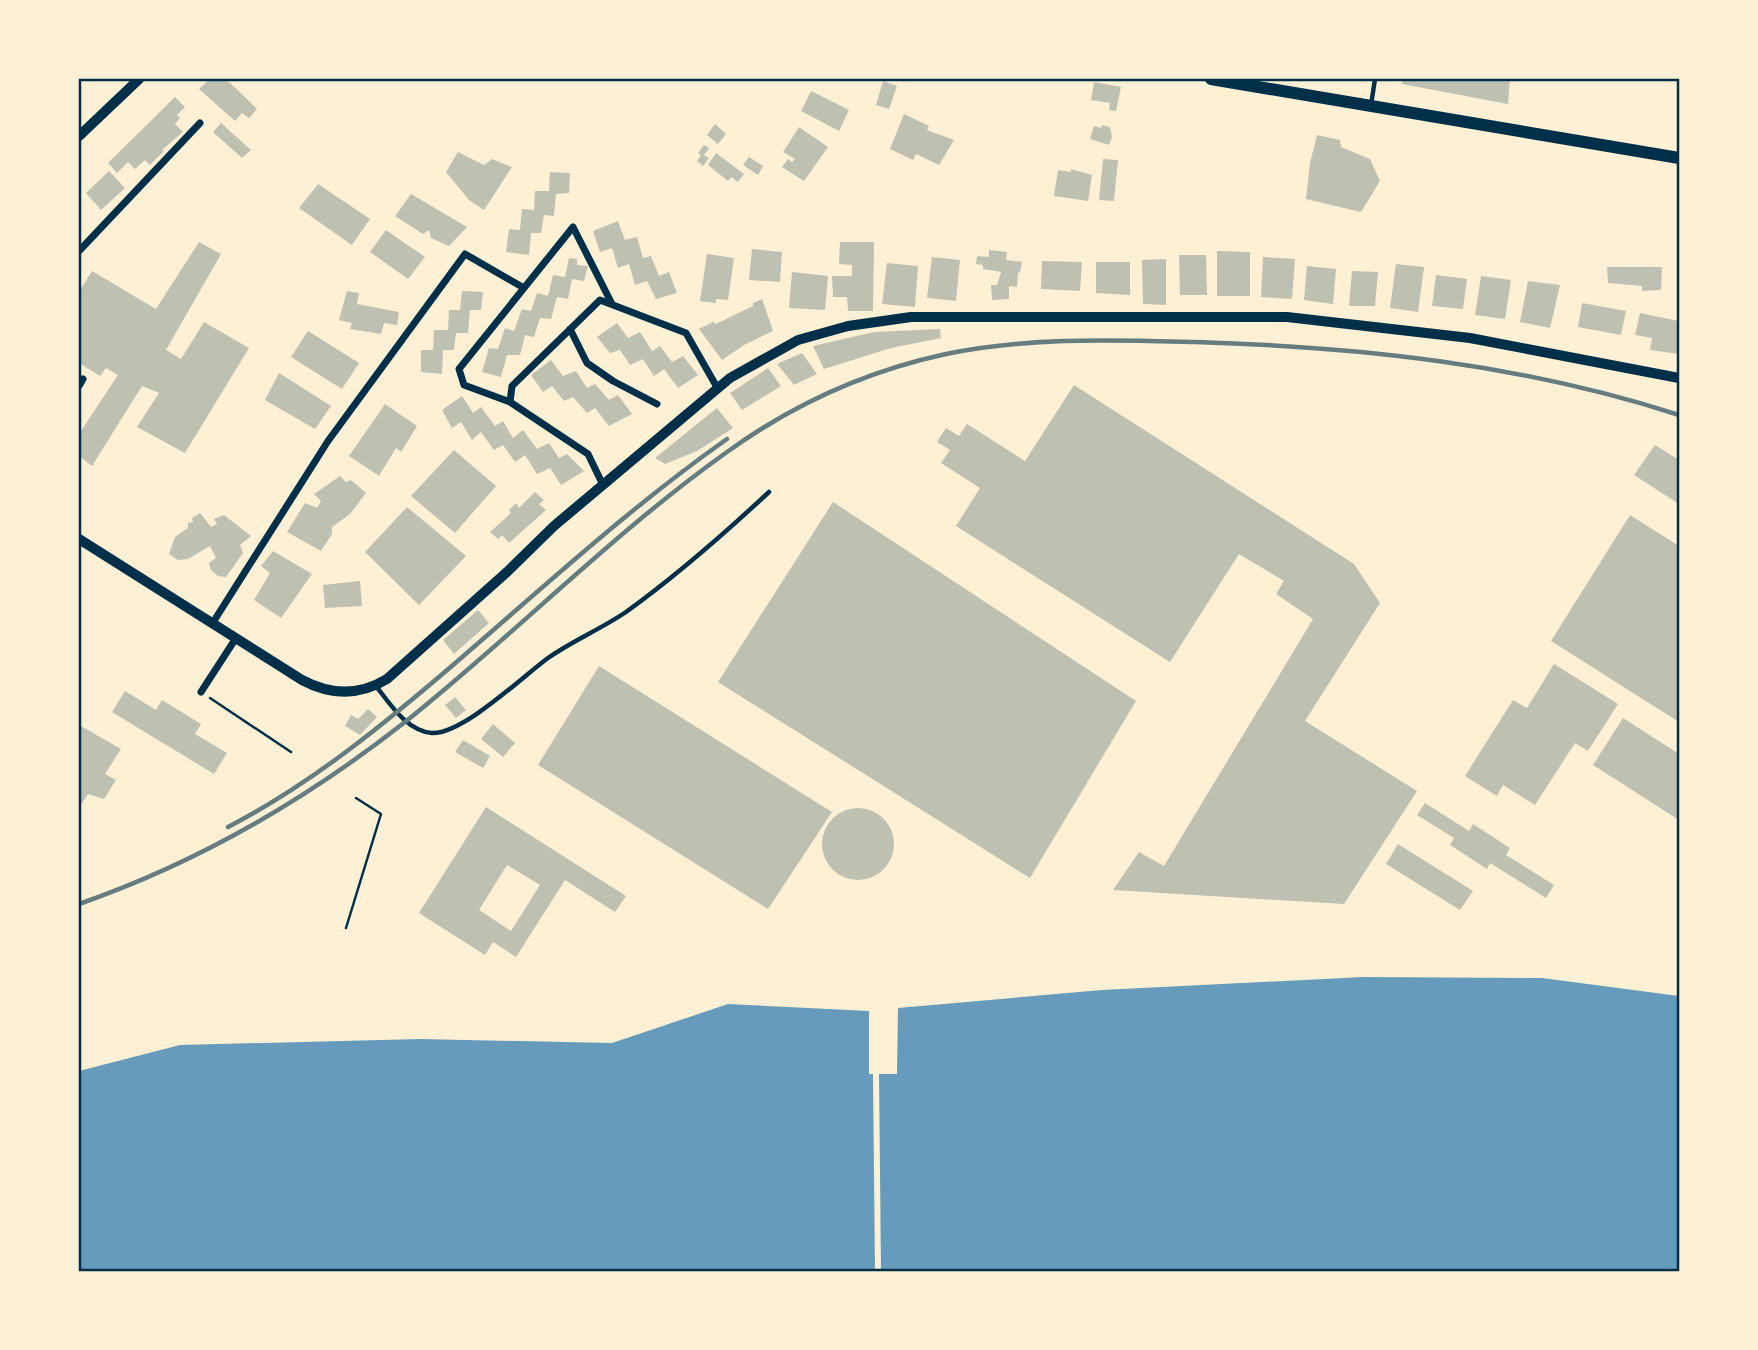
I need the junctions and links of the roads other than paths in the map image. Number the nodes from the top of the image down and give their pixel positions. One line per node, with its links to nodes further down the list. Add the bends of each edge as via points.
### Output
1 (139, 79): 6 (street)
2 (1211, 79): 4 (main road)
3 (1375, 79): 4 (lane)
4 (1370, 106): 7 (main road)
5 (200, 123): 8 (street)
6 (79, 136)
7 (1679, 158)
8 (79, 251)
9 (524, 288): 10 (street, via 573,226); 14 (street, via 459,369 464,384); 19 (street, via 465,254 328,441)
10 (612, 304): 11 (street, via 600,300); 13 (street, via 686,332)
11 (570, 329): 14 (street, via 512,386); 15 (street, via 587,363)
12 (1679, 378): 13 (street, via 1470,338 1287,317 965,316 899,318 798,340)
13 (718, 389): 16 (street)
14 (510, 402): 16 (street, via 588,454)
15 (657, 404)
16 (603, 485): 21 (street)
17 (769, 492): 21 (lane, via 625,612 548,658 484,709 449,728 430,733 419,730 397,713)
18 (79, 539): 19 (street)
19 (212, 624): 20 (street)
20 (236, 638): 21 (street, via 322,689 344,693); 22 (street)
21 (376, 686)
22 (201, 692)

